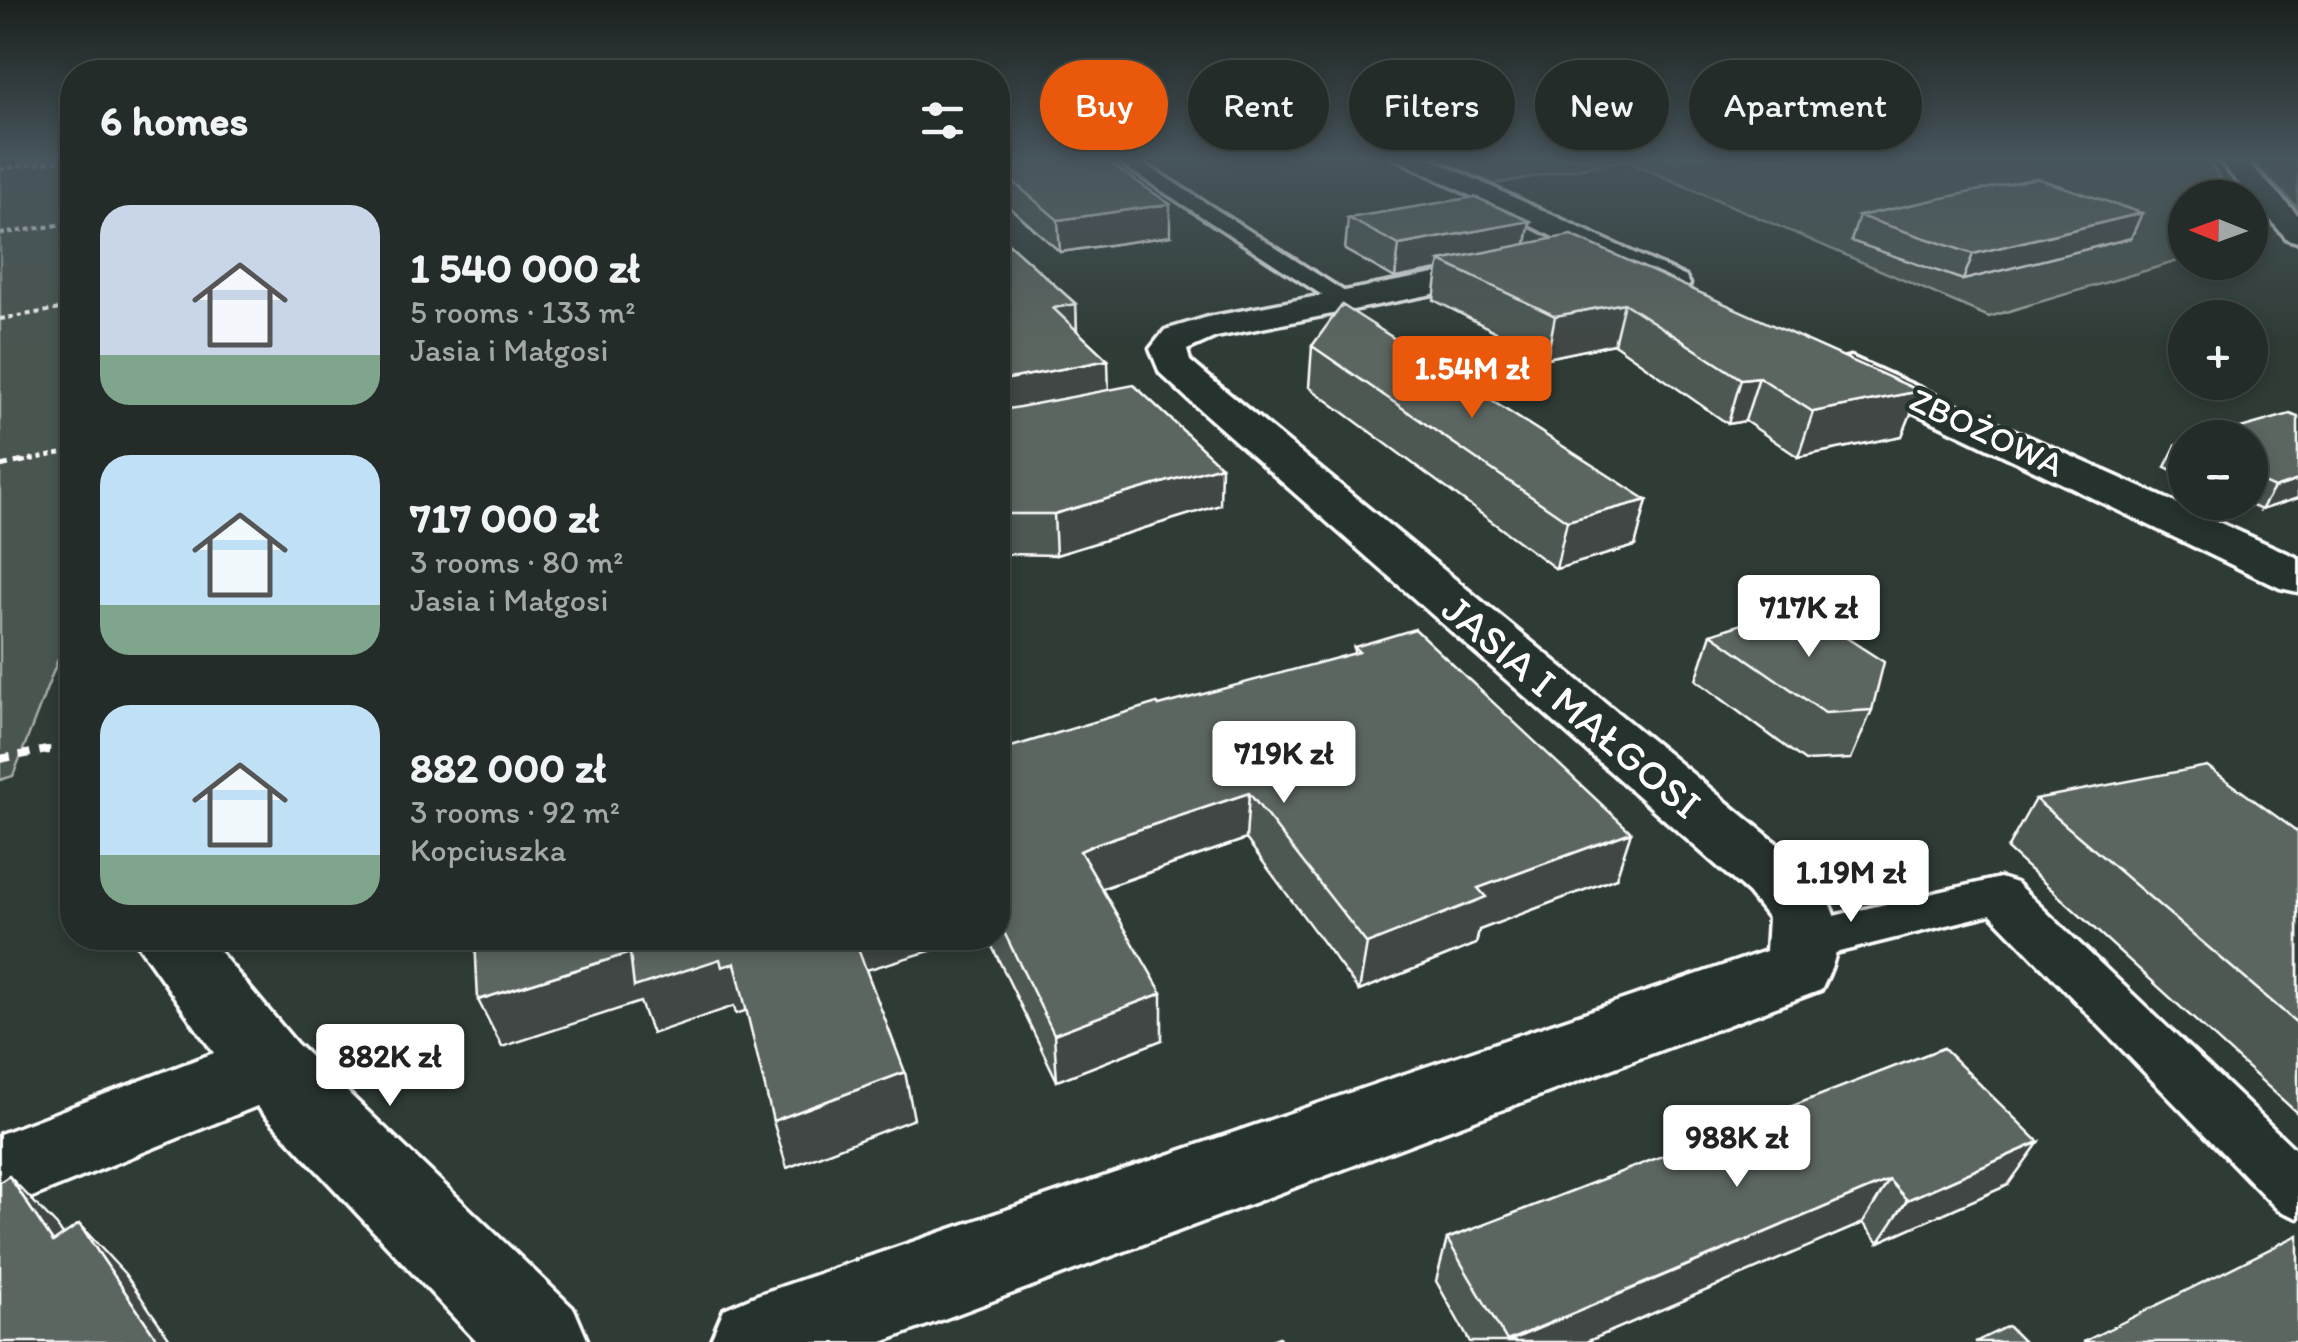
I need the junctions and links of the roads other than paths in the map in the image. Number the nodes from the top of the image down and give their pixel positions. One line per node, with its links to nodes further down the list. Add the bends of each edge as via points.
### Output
1 (1220, 220): 4 (lane)
2 (1539, 220): 3 (street)
3 (1606, 251): 4 (street, JASIA I MAŁGOSI); 5 (street)
4 (1346, 301): 8 (street, JASIA I MAŁGOSI, via 1178,338 1168,349 1184,396 1772,876 1802,910)
5 (1710, 301)
6 (1814, 350): 7 (street, ZBOŻOWA)
7 (2298, 576)
8 (1807, 942): 12 (lane, via 2000,895); 14 (street, via 1796,970 1759,986)
9 (177, 950): 10 (street)
10 (269, 1066): 11 (street); 13 (street)
11 (0, 1172)
12 (2298, 1191)
13 (541, 1342)
14 (757, 1342)

